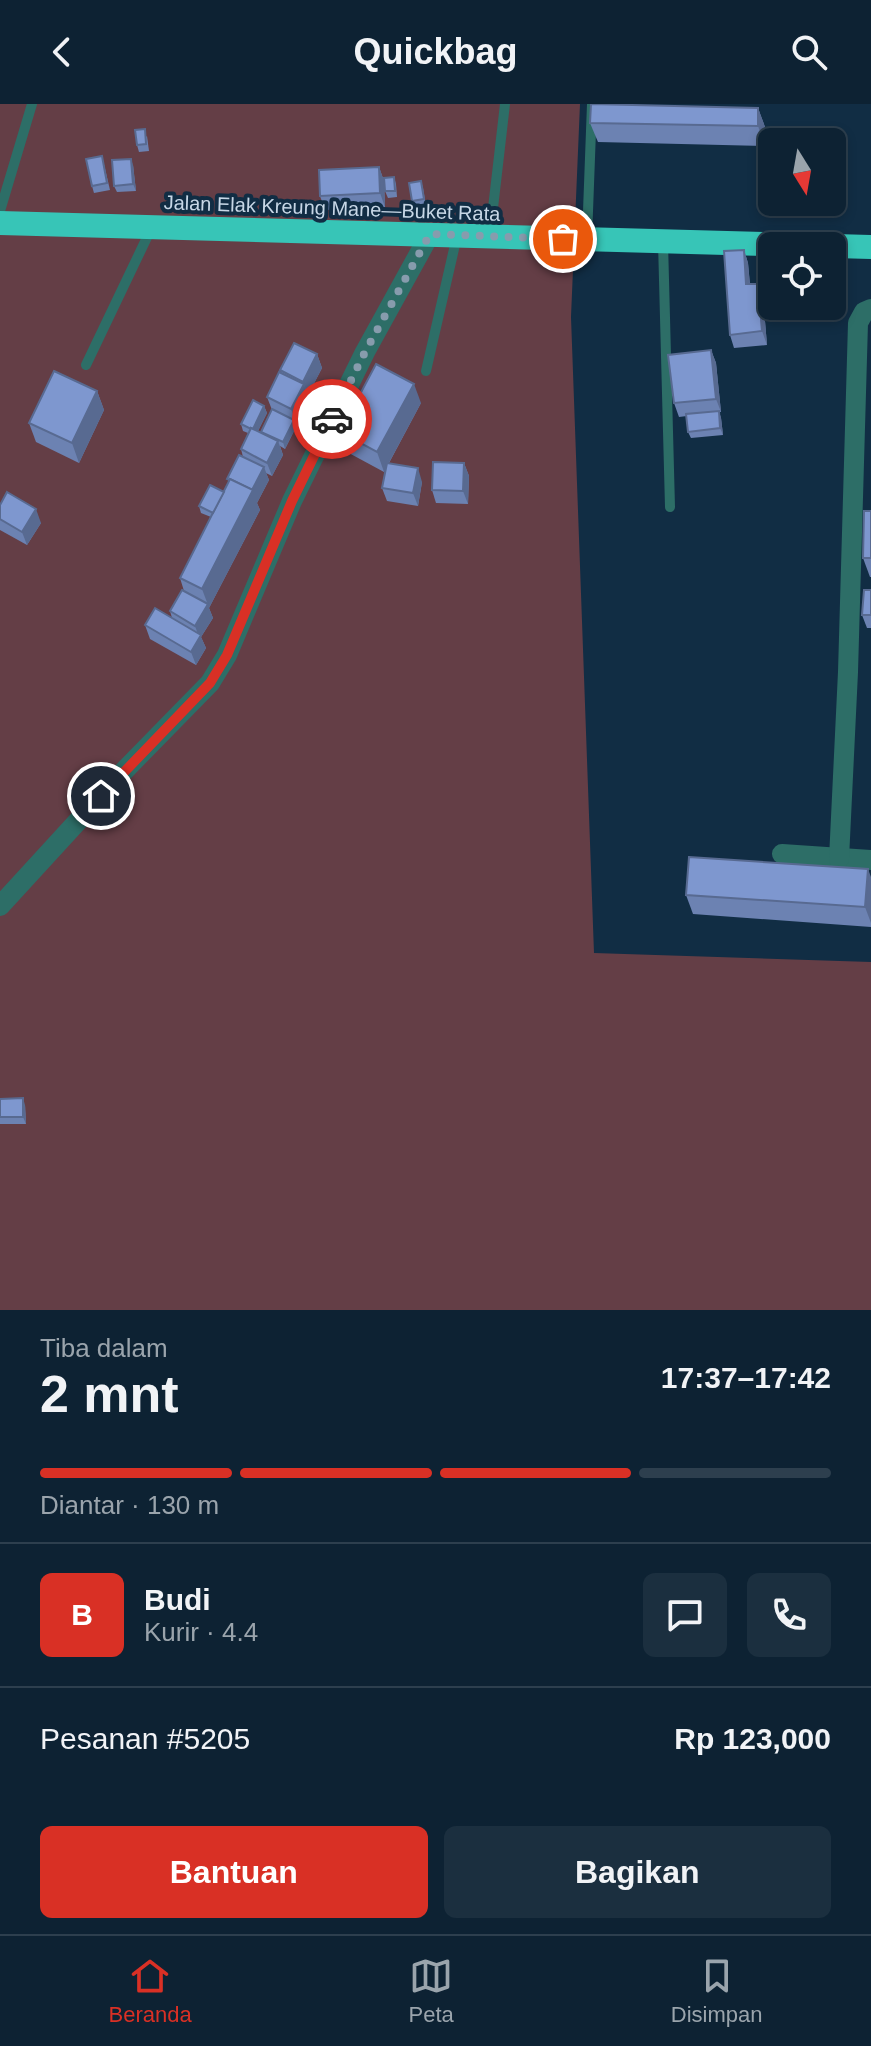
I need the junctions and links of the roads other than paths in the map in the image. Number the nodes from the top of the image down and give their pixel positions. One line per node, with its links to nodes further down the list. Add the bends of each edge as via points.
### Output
1 (32, 104): 4 (lane)
2 (505, 104): 9 (lane)
3 (592, 104): 10 (lane)
4 (0, 211)
5 (0, 223): 6 (highway, Jalan Elak Kreung Mane—Buket Rata)
6 (152, 226): 7 (highway, Jalan Elak Kreung Mane—Buket Rata); 14 (lane)
7 (430, 234): 8 (highway, Jalan Elak Kreung Mane—Buket Rata); 21 (street, via 365,352 210,683)
8 (458, 235): 9 (highway, Jalan Elak Kreung Mane—Buket Rata); 15 (lane)
9 (490, 236): 10 (highway, Jalan Elak Kreung Mane—Buket Rata)
10 (587, 240): 11 (highway, Jalan Elak Kreung Mane—Buket Rata)
11 (663, 242): 12 (highway, Jalan Elak Kreung Mane—Buket Rata); 17 (lane)
12 (871, 247)
13 (871, 309): 16 (street, via 858,323)
14 (86, 365)
15 (426, 371)
16 (862, 495): 19 (street)
17 (670, 507)
18 (782, 854): 19 (street)
19 (839, 859): 20 (street)
20 (871, 860)
21 (0, 906)

